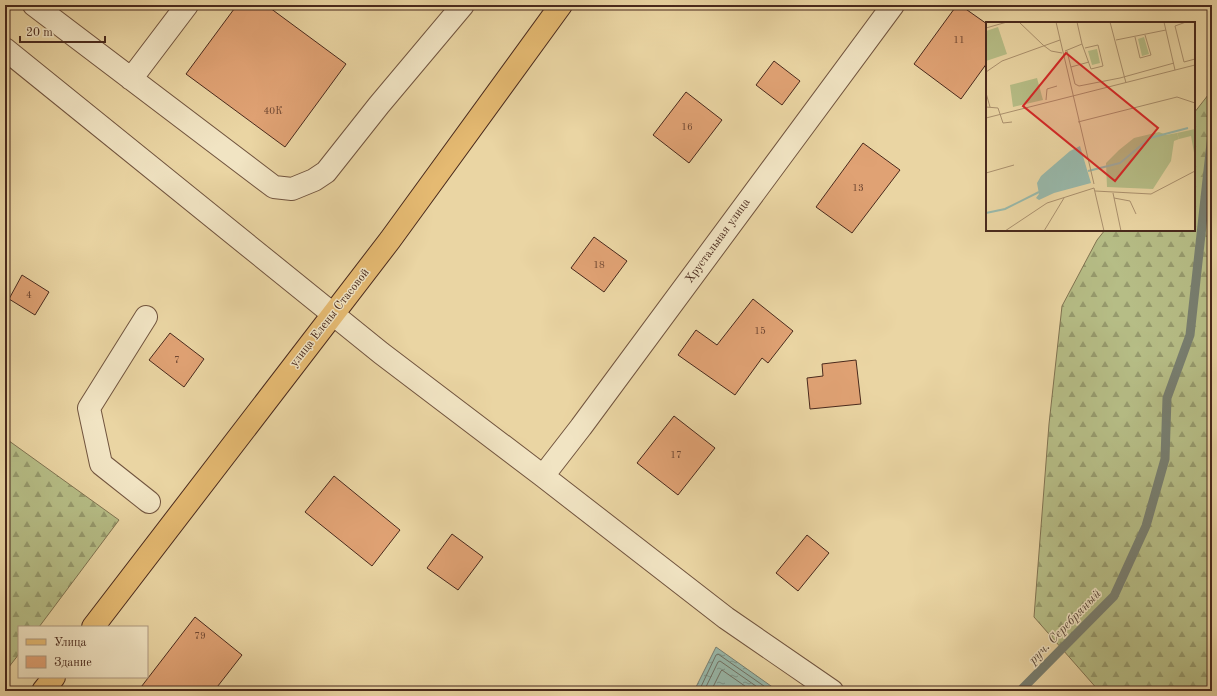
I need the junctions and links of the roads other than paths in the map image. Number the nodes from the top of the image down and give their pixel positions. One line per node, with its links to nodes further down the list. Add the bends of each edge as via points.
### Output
1 (34, 5): 7 (street)
2 (187, 5): 7 (street)
3 (463, 5): 7 (street, via 326,172 292,189 274,187)
4 (561, 5): 8 (main road, улица Елены Стасовой)
5 (893, 5): 10 (street, Хрустальная улица)
6 (5, 49): 8 (street)
7 (131, 79)
8 (333, 315): 10 (street); 12 (main road, улица Елены Стасовой)
9 (146, 317): 11 (street, via 89,408 101,464)
10 (543, 476): 15 (street, via 726,618)
11 (149, 502)
12 (94, 626)
13 (53, 678): 14 (main road)
14 (43, 691)
15 (832, 691)

